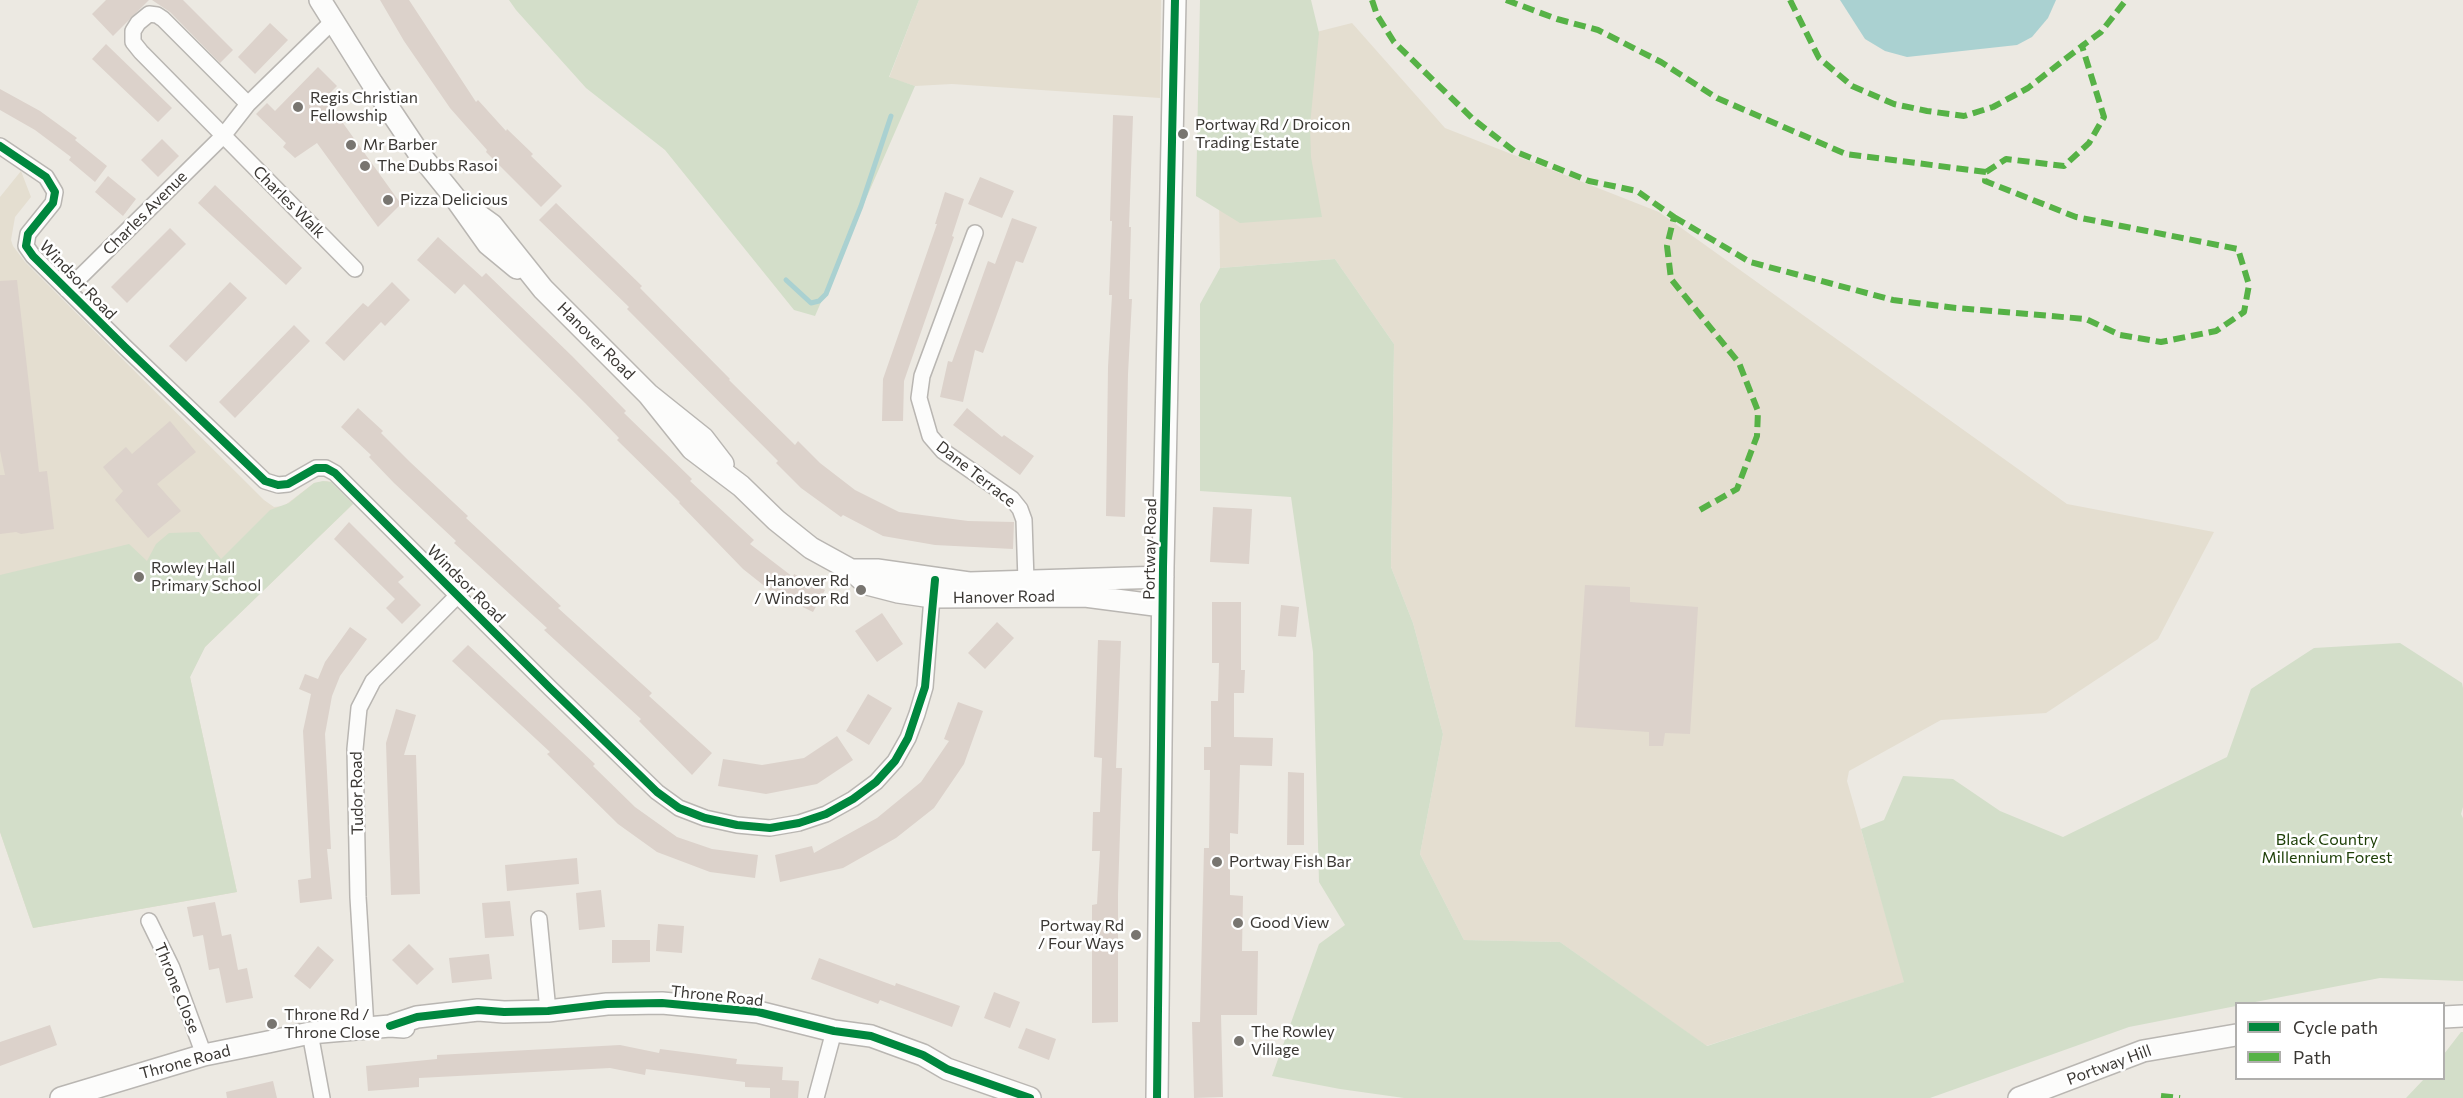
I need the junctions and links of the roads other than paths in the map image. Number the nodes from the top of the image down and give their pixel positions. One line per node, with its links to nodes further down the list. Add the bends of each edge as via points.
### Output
1 (320, 0): 3 (street, Hanover Road)
2 (1174, 0): 10 (street, Portway Road)
3 (333, 21): 4 (street, Charles Avenue); 11 (street, Hanover Road, via 418,152 488,244 543,289 648,394 692,449 811,548 851,570 867,584 898,592)
4 (248, 104): 5 (street, Charles Avenue); 5 (street, via 163,19 149,14 138,23 133,31 134,42)
5 (223, 136): 8 (street, Charles Walk); 9 (street, Charles Avenue)
6 (0, 146): 9 (street, Windsor Road, via 46,177 55,192 53,203 28,234 27,246)
7 (975, 233): 12 (street, Dane Terrace, via 922,376 919,398 930,436 943,451 1012,499 1020,509 1024,520)
8 (355, 269)
9 (67, 290): 13 (street, Windsor Road, via 265,481 288,484 316,468 335,473)
10 (1163, 577): 12 (street, Hanover Road); 14 (street, Portway Road)
11 (934, 589): 12 (street, Hanover Road); 13 (street, Windsor Road, via 925,687 908,738 895,761 876,782 826,814 770,828 705,819 679,808 657,792)
12 (1026, 589): 14 (street, Hanover Road)
13 (458, 595): 20 (street, Tudor Road, via 373,681 360,708 355,749)
14 (1162, 606): 29 (street, Portway Road)
15 (539, 919): 17 (street)
16 (149, 921): 24 (street, Throne Close, via 172,968)
17 (548, 1011): 20 (street, Throne Road, via 504,1012 476,1023); 21 (street, Throne Road, via 607,1004 694,1005 758,1012)
18 (2463, 1016): 19 (street)
19 (2445, 1017)
20 (366, 1028): 22 (street, Throne Road)
21 (834, 1031): 27 (street); 28 (street, Throne Road, via 871,1036 923,1055 947,1069)
22 (310, 1033): 24 (street, Throne Road); 26 (street)
23 (2235, 1035): 30 (street, Portway Hill, via 2143,1051)
24 (204, 1055): 25 (street, Throne Road)
25 (61, 1098)
26 (322, 1098)
27 (816, 1098)
28 (1030, 1098)
29 (1157, 1098)
30 (2019, 1098)

